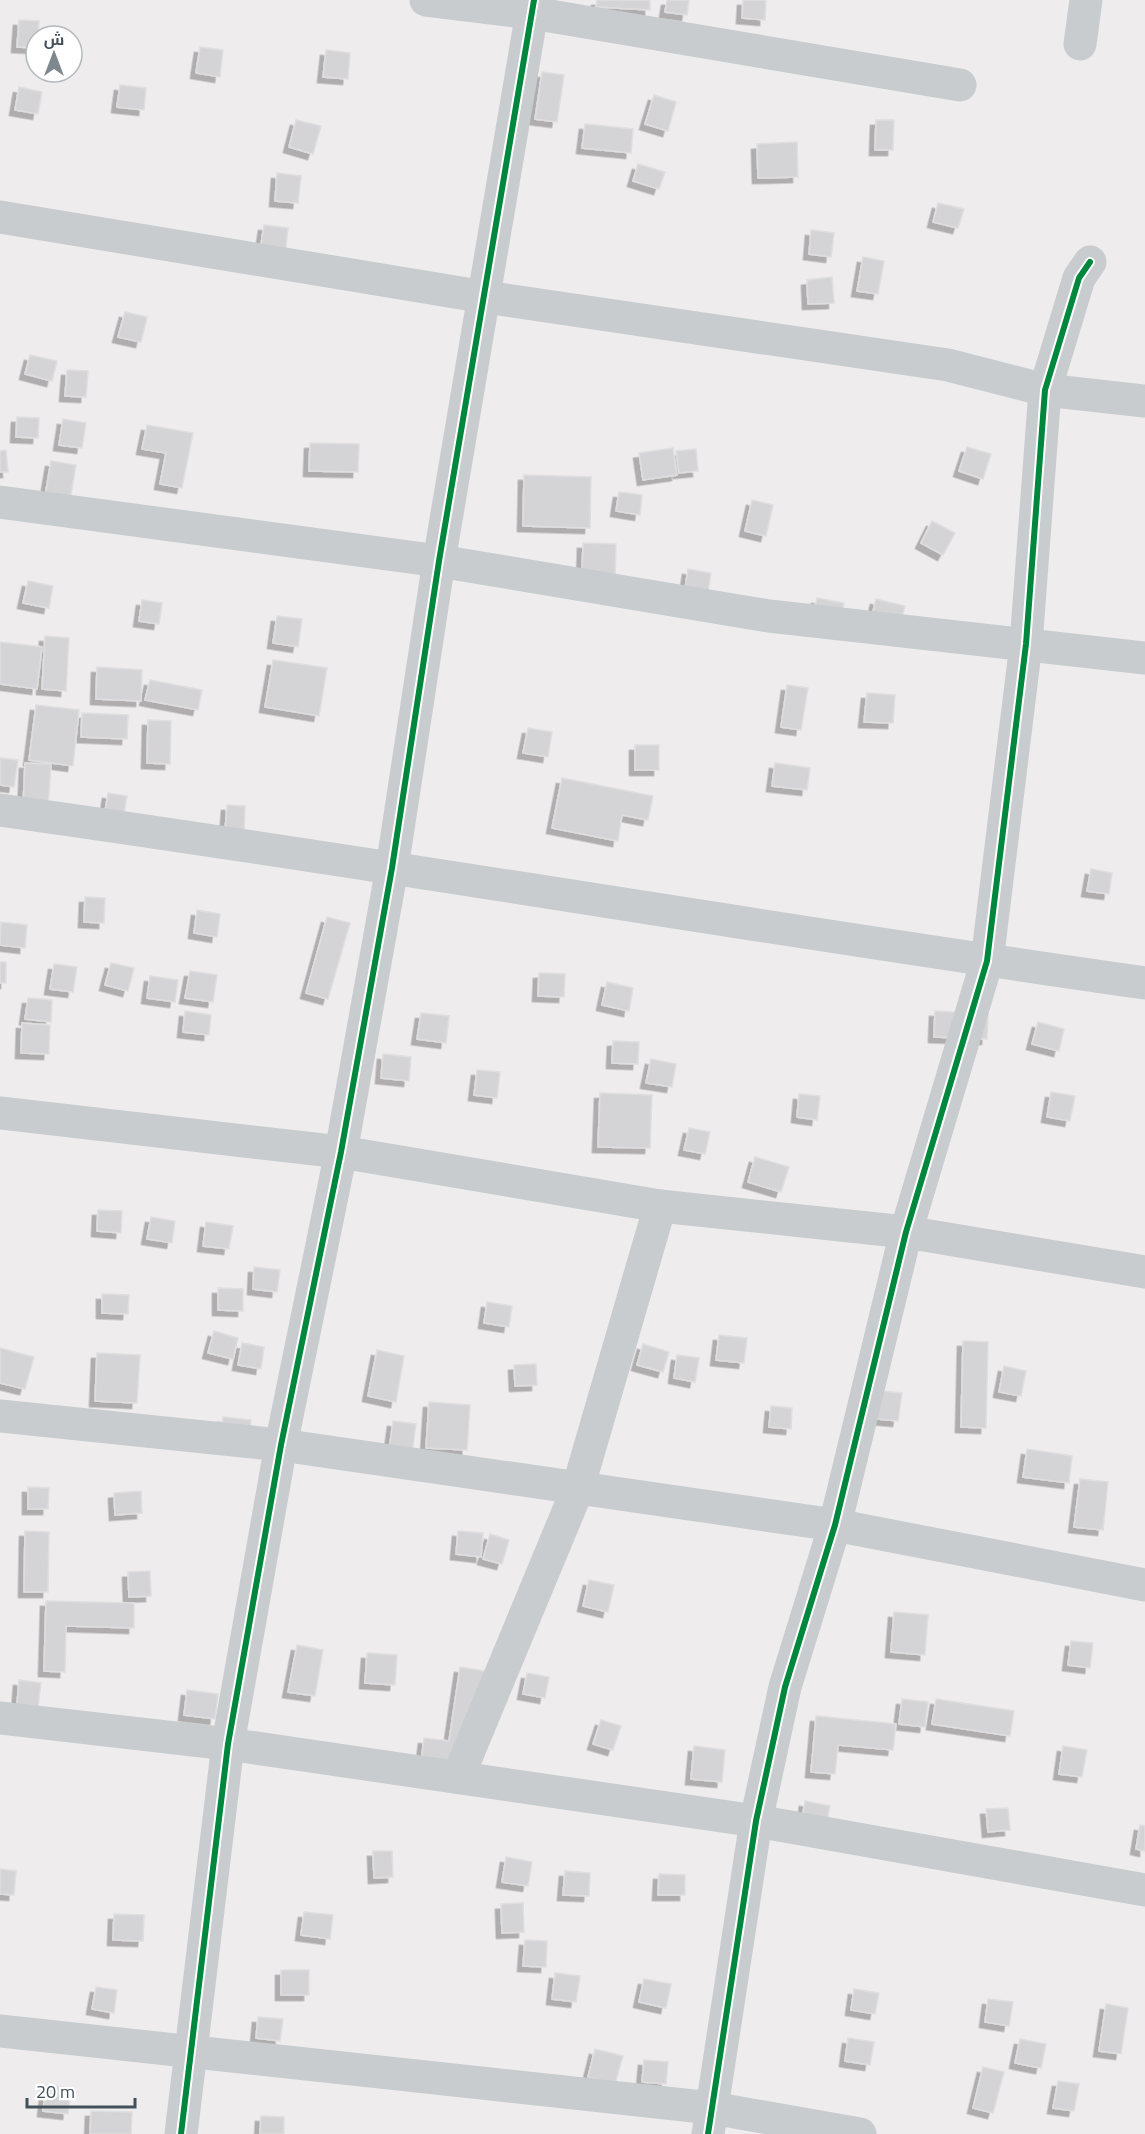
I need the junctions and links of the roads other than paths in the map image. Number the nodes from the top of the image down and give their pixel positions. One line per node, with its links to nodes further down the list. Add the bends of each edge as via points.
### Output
1 (426, 0): 3 (street)
2 (1086, 0): 4 (street)
3 (533, 7): 5 (street); 8 (street)
4 (1080, 44)
5 (960, 85)
6 (0, 217): 8 (street)
7 (1090, 262): 9 (street, via 1079,278)
8 (484, 297): 9 (street, via 948,365); 12 (street)
9 (1045, 390): 10 (street); 13 (street)
10 (1145, 401)
11 (0, 502): 12 (street)
12 (439, 561): 13 (street, via 769,616); 16 (street)
13 (1026, 644): 14 (street); 17 (street)
14 (1145, 658)
15 (0, 810): 16 (street)
16 (392, 868): 17 (street); 20 (street)
17 (987, 961): 18 (street); 22 (street)
18 (1145, 983)
19 (0, 1113): 20 (street)
20 (341, 1152): 21 (street); 25 (street)
21 (660, 1206): 22 (street); 26 (street)
22 (906, 1232): 23 (street); 27 (street)
23 (1145, 1272)
24 (0, 1416): 25 (street)
25 (281, 1445): 26 (street); 30 (street)
26 (578, 1488): 27 (street); 31 (street)
27 (835, 1526): 28 (street); 32 (street, via 785,1687)
28 (1145, 1585)
29 (0, 1718): 30 (street)
30 (228, 1744): 31 (street); 35 (street)
31 (458, 1777): 32 (street)
32 (756, 1821): 33 (street); 36 (street)
33 (1145, 1890)
34 (0, 2031): 35 (street)
35 (190, 2053): 36 (street); 37 (street)
36 (710, 2121): 38 (street)
37 (181, 2134)
38 (860, 2134)

